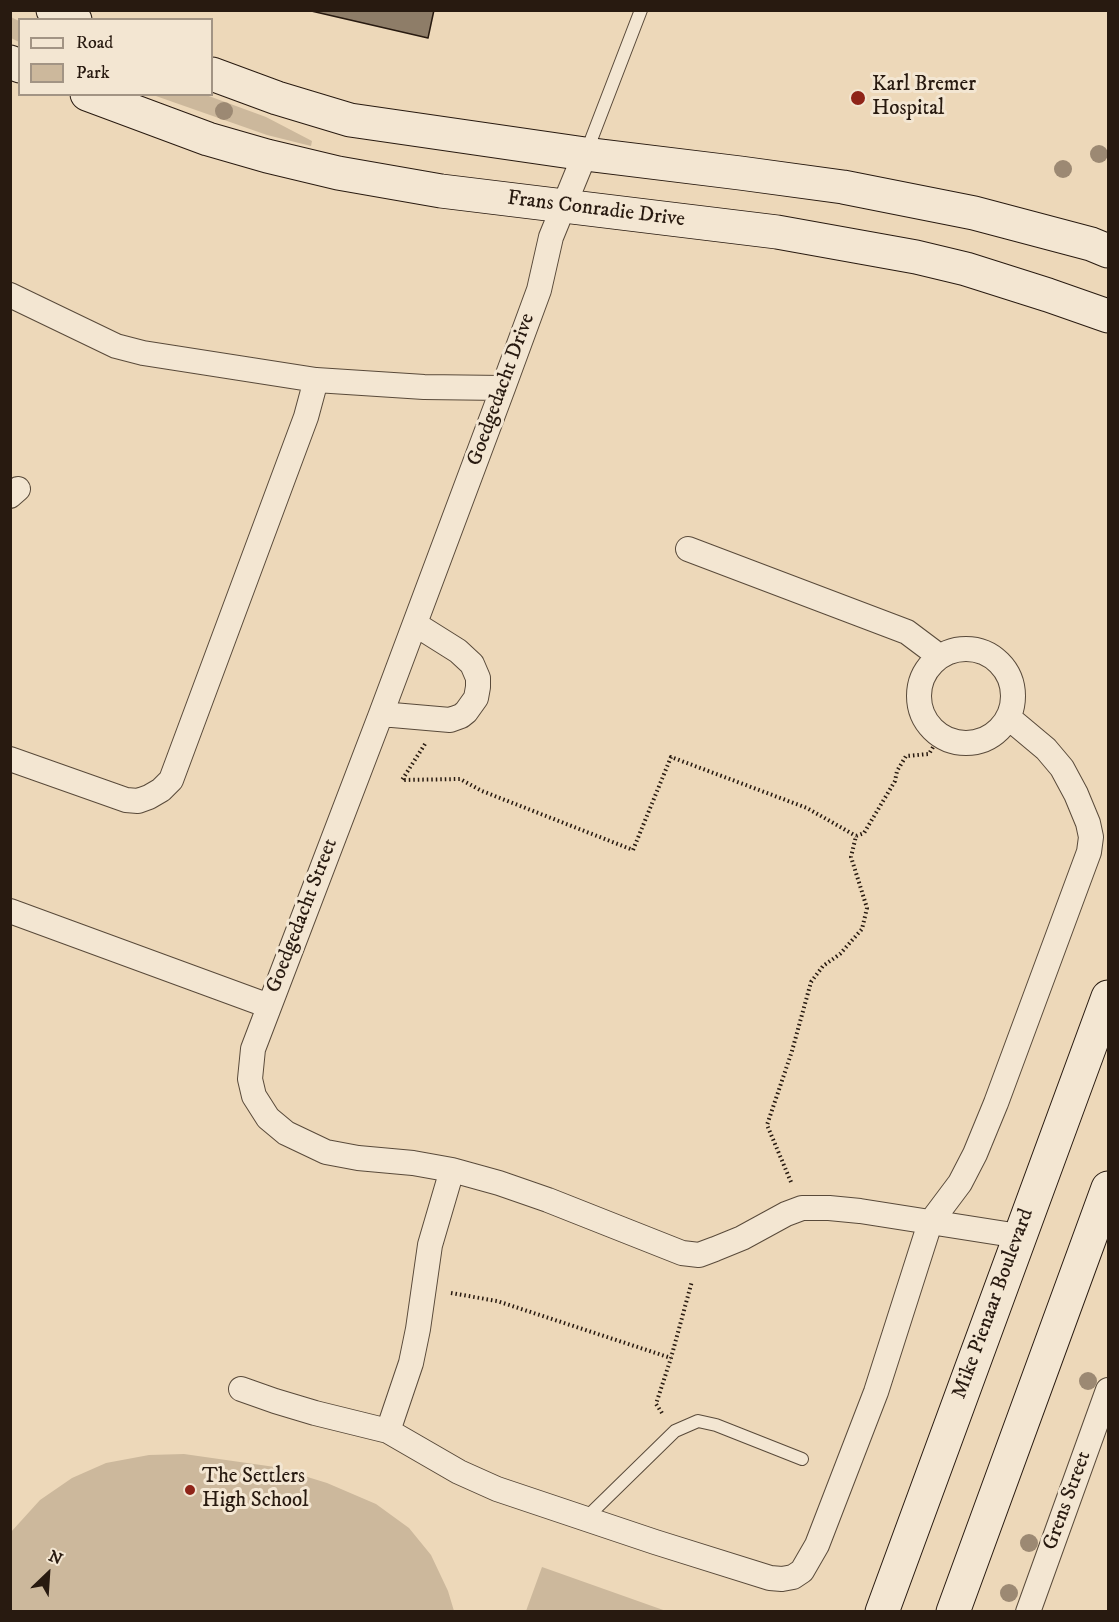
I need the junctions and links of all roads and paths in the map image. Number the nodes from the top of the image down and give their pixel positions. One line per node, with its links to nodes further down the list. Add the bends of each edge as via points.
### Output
1 (53, 10): 3 (main road)
2 (641, 10): 6 (lane)
3 (71, 18)
4 (213, 74): 6 (main road, via 350,120)
5 (92, 96): 7 (main road, Frans Conradie Drive, via 208,139 338,173)
6 (585, 154): 7 (street, Goedgedacht Drive); 8 (main road, via 843,187 974,213)
7 (564, 206): 10 (main road, Frans Conradie Drive, via 777,232 916,257 976,272); 12 (street, Goedgedacht Drive)
8 (1108, 250)
9 (10, 295): 11 (street, via 130,350)
10 (1108, 316)
11 (316, 380): 12 (street); 20 (street, via 306,417 171,780 149,797 126,800)
12 (503, 388): 14 (street, Goedgedacht Drive)
13 (688, 549): 15 (street, via 907,632)
14 (415, 624): 16 (street, Goedgedacht Drive); 18 (street, via 465,656 478,678 478,691 470,708 461,716)
15 (939, 656): 17 (street, via 974,650 1000,663 1013,689); 19 (street, via 924,675 920,704 924,718)
16 (381, 714): 18 (street); 24 (street, Goedgedacht Street)
17 (1009, 718): 19 (street, via 1000,730 974,743 960,743); 28 (street, via 1046,748 1062,768 1088,823 1089,852 975,1154 960,1184)
18 (440, 720): 21 (path, via 402,780 460,779 633,850 671,757 807,807)
19 (940, 735): 21 (path, via 929,754 906,756 864,833)
20 (10, 759)
21 (856, 836): 27 (path, via 851,857 867,908 862,929 811,982 767,1125)
22 (10, 911): 24 (street)
23 (1108, 997): 29 (main road, Mike Pienaar Boulevard)
24 (269, 1006): 25 (street, Goedgedacht Street, via 253,1049 250,1080 254,1096 268,1118 286,1133 326,1152)
25 (452, 1170): 30 (street, via 548,1200 682,1253); 31 (street, via 430,1245)
26 (1108, 1188): 40 (main road)
27 (802, 1208): 28 (street, via 860,1211); 30 (street)
28 (930, 1223): 29 (street); 38 (street, via 876,1392 817,1545 802,1571 793,1577 770,1578)
29 (1020, 1236): 39 (main road, Mike Pienaar Boulevard)
30 (699, 1255): 32 (path)
31 (423, 1289): 32 (path, via 496,1301); 35 (street, via 411,1362)
32 (671, 1358): 36 (path, via 656,1404)
33 (241, 1389): 35 (street)
34 (1108, 1390): 41 (street, Grens Street)
35 (388, 1431): 38 (street, via 497,1489)
36 (675, 1431): 37 (lane, via 698,1421); 38 (lane)
37 (802, 1459)
38 (586, 1518)
39 (882, 1611)
40 (953, 1611)
41 (1028, 1611)

